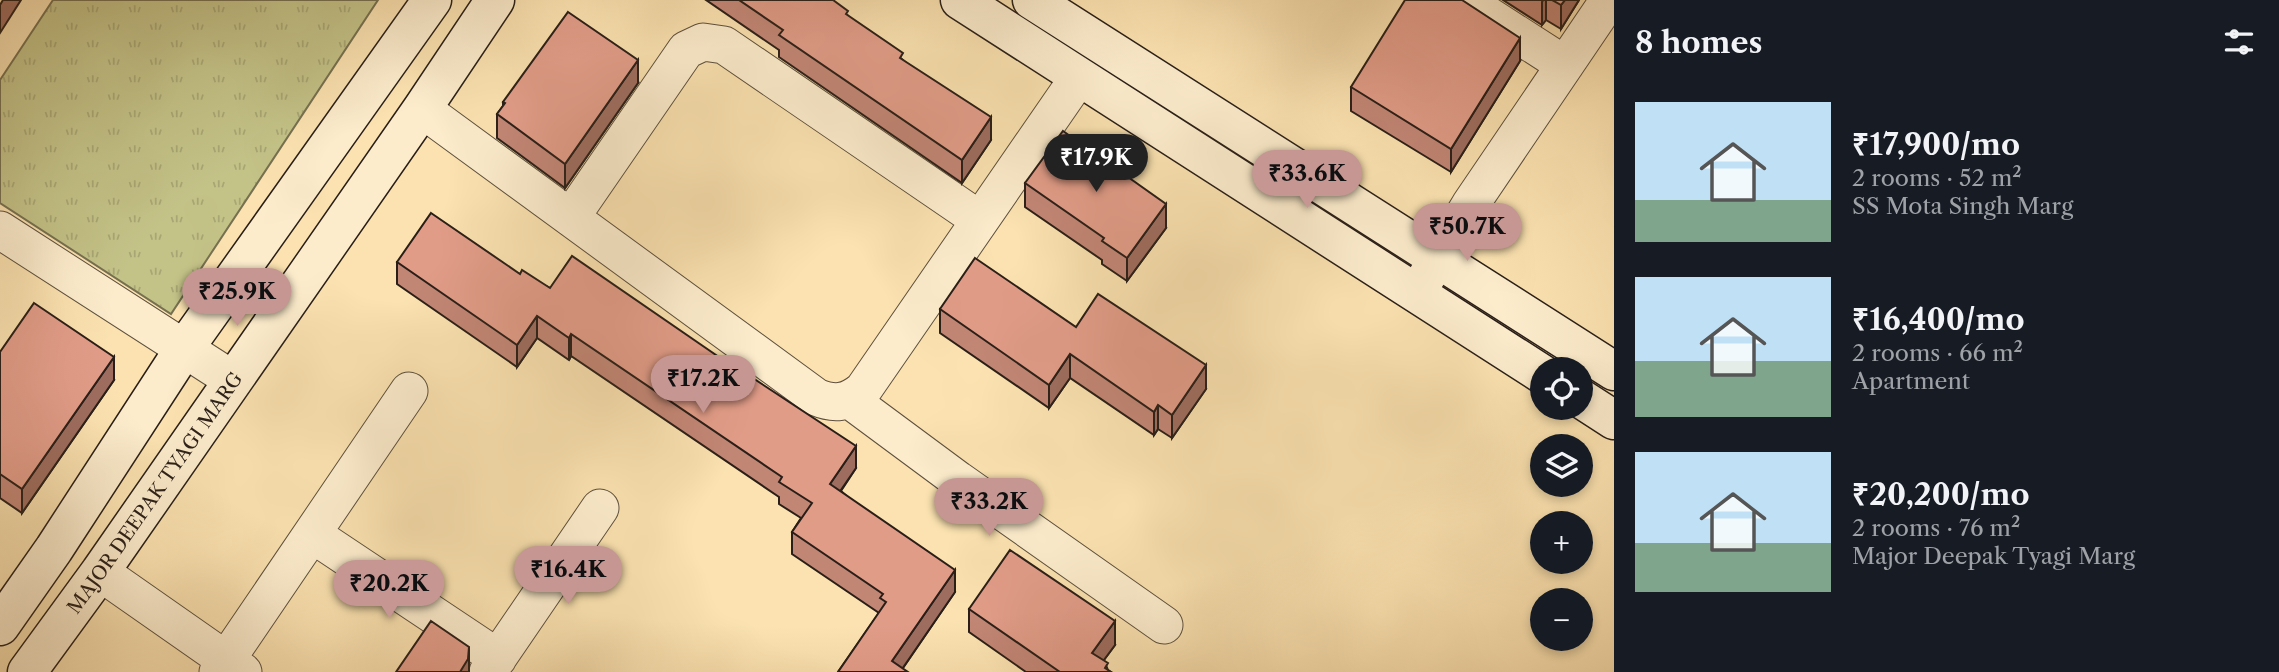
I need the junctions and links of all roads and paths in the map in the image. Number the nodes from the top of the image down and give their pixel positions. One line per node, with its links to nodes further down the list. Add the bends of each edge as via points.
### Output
1 (432, 0): 15 (street)
2 (495, 0): 9 (street, MAJOR DEEPAK TYAGI MARG)
3 (960, 0): 8 (street)
4 (1032, 0): 13 (street)
5 (1464, 0): 7 (street)
6 (1609, 0): 7 (street)
7 (1565, 65): 13 (street)
8 (1079, 77): 11 (street); 14 (street)
9 (422, 109): 10 (street); 18 (street, MAJOR DEEPAK TYAGI MARG)
10 (571, 217): 11 (street, via 686,50 703,42 724,44); 20 (street, via 817,397 829,402)
11 (980, 220): 20 (street, via 863,390)
12 (0, 230): 15 (street)
13 (1437, 258): 14 (street); 17 (street)
14 (1416, 294): 16 (street)
15 (184, 349): 18 (street); 27 (street)
16 (1530, 366)
17 (1614, 371)
18 (233, 380): 25 (street, MAJOR DEEPAK TYAGI MARG)
19 (409, 391): 24 (street)
20 (850, 400): 26 (street)
21 (1593, 406): 22 (street)
22 (1614, 420)
23 (600, 508): 28 (street)
24 (312, 534): 28 (street); 29 (street)
25 (100, 572): 29 (street); 30 (street, MAJOR DEEPAK TYAGI MARG)
26 (1164, 625)
27 (0, 626)
28 (493, 665)
29 (229, 668)
30 (27, 672)

